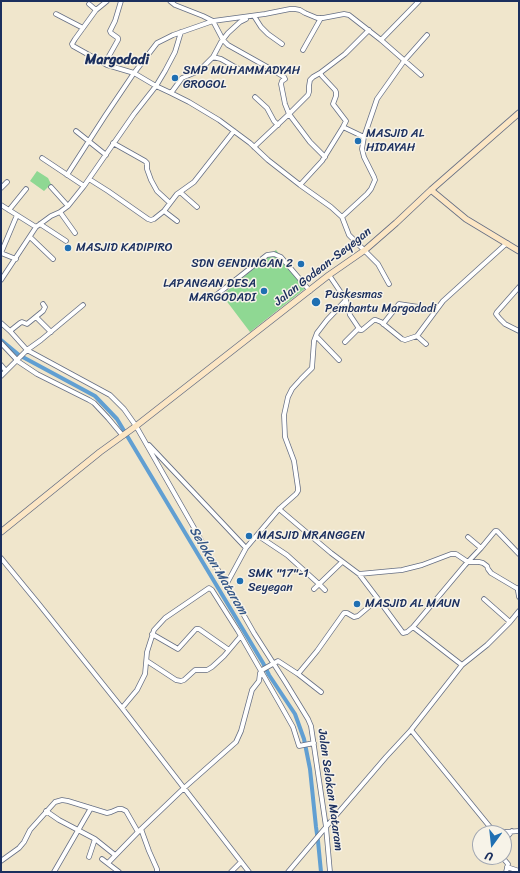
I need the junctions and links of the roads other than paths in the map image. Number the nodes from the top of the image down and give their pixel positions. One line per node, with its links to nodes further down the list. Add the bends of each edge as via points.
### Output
1 (107, 1): 6 (street)
2 (121, 1): 21 (street, via 110,31 118,40)
3 (170, 1): 10 (street)
4 (419, 1): 16 (street)
5 (89, 4): 6 (street)
6 (96, 10): 11 (street)
7 (56, 14): 11 (street)
8 (252, 16): 9 (street, via 295,9); 10 (street); 15 (street, via 240,22); 17 (street, via 260,27)
9 (321, 18): 12 (street, via 349,15); 18 (street)
10 (212, 21): 13 (street); 15 (street)
11 (83, 28): 21 (street, via 72,46)
12 (368, 30): 16 (street); 24 (street, via 345,54)
13 (181, 32): 23 (street, via 157,43); 26 (street, via 175,52)
14 (427, 35): 20 (street)
15 (223, 40): 19 (street); 30 (street, via 284,77 281,84)
16 (381, 40): 20 (street)
17 (282, 44)
18 (303, 50)
19 (213, 57): 22 (street); 27 (street, via 199,71 182,78)
20 (404, 61): 25 (street); 35 (street, via 378,99)
21 (106, 64): 23 (street)
22 (242, 71)
23 (134, 73): 26 (street); 36 (street)
24 (320, 73): 30 (street, via 310,80 308,95); 32 (street, via 336,92 333,104 346,121)
25 (421, 75)
26 (156, 86): 27 (street); 37 (street)
27 (172, 93): 34 (street)
28 (255, 97): 31 (street, via 267,108)
29 (519, 113): 50 (main road, Jalan Godean-Seyegan)
30 (289, 114): 31 (street); 40 (street)
31 (278, 125): 38 (street)
32 (343, 127): 35 (street); 40 (street)
33 (76, 131): 36 (street)
34 (234, 131): 38 (street); 51 (street, via 194,182)
35 (364, 137): 60 (street, via 364,157 375,180 367,194)
36 (89, 141): 39 (street); 42 (street)
37 (114, 144): 39 (street); 52 (street, via 147,163 151,180)
38 (254, 147): 45 (street)
39 (106, 155): 43 (street)
40 (324, 157): 45 (street)
41 (42, 158): 42 (street)
42 (67, 175): 46 (street)
43 (89, 180): 46 (street); 57 (street, via 148,219 154,220)
44 (7, 182): 47 (street)
45 (300, 185): 60 (street, via 331,206)
46 (84, 186): 54 (street)
47 (1, 188)
48 (51, 188): 54 (street)
49 (26, 189): 56 (street)
50 (431, 190): 66 (main road, via 466,219); 67 (main road, Jalan Godean-Seyegan)
51 (180, 192): 52 (street); 55 (street)
52 (170, 203): 57 (street)
53 (1, 205): 56 (street)
54 (68, 206): 58 (street)
55 (197, 207)
56 (9, 210): 59 (street)
57 (164, 211): 61 (street)
58 (60, 212): 62 (street); 63 (street)
59 (18, 216): 62 (street); 69 (street)
60 (342, 217): 67 (street, via 349,235)
61 (177, 221)
62 (38, 226): 64 (street); 65 (street)
63 (75, 233)
64 (30, 237): 70 (street); 71 (street)
65 (66, 241)
66 (507, 244): 68 (main road); 81 (street, via 442,301)
67 (365, 250): 72 (main road, Jalan Godean-Seyegan); 74 (street, via 378,264)
68 (519, 251)
69 (1, 253): 70 (street)
70 (16, 259): 73 (street)
71 (53, 260)
72 (329, 275): 76 (main road, Jalan Godean-Seyegan); 78 (street)
73 (1, 280)
74 (389, 284)
75 (519, 287): 87 (street, via 496,314 505,324)
76 (310, 291): 77 (street, via 281,257 274,254 267,255); 100 (main road, Jalan Godean-Seyegan)
77 (214, 296)
78 (346, 300): 85 (street, via 350,314); 89 (street, via 326,320)
79 (43, 304): 82 (street, via 44,308)
80 (83, 305): 88 (street)
81 (435, 312): 84 (street, via 398,304); 90 (street)
82 (36, 317): 86 (street, via 27,324 20,323); 88 (street)
83 (1, 323): 86 (street, Jalan Selokan Mataram)
84 (383, 324): 85 (street, via 374,320 362,330); 90 (street, via 402,339)
85 (359, 328): 91 (street)
86 (10, 331): 94 (street, Jalan Selokan Mataram)
87 (519, 331)
88 (51, 332): 94 (street)
89 (316, 336): 96 (street); 103 (street, via 312,368 292,389 286,403 285,437 294,461 298,491)
90 (417, 336): 93 (street)
91 (345, 342)
92 (1, 343): 95 (street)
93 (426, 344)
94 (27, 350): 95 (street); 100 (street, Jalan Selokan Mataram, via 110,394 124,409)
95 (17, 359): 98 (street); 101 (street, via 37,374 94,403)
96 (339, 360)
97 (1, 365): 98 (street)
98 (6, 371): 99 (street)
99 (1, 376)
100 (134, 428): 101 (main road, Jalan Godean-Seyegan); 102 (street, Jalan Selokan Mataram)
101 (123, 436): 104 (main road, Jalan Godean-Seyegan)
102 (144, 440): 107 (street); 114 (street, Jalan Selokan Mataram)
103 (279, 509): 105 (street); 111 (street)
104 (1, 532)
105 (257, 535): 107 (street); 115 (street, via 287,556)
106 (468, 537): 108 (street)
107 (246, 548): 114 (street)
108 (481, 548): 109 (street, via 496,530); 112 (street)
109 (519, 554)
110 (1, 558): 133 (street)
111 (342, 562): 113 (street); 115 (street)
112 (468, 562): 113 (street, via 454,554 402,570); 117 (street, via 483,563 491,573); 123 (street)
113 (359, 574): 119 (street)
114 (226, 585): 128 (street, Jalan Selokan Mataram)
115 (321, 586): 116 (street)
116 (314, 588)
117 (518, 588): 118 (street)
118 (519, 597)
119 (378, 599): 123 (street, via 403,633); 131 (street, via 358,616 344,613)
120 (484, 599): 122 (street)
121 (519, 611): 122 (street)
122 (510, 622): 129 (street)
123 (413, 627): 129 (street)
124 (152, 634): 125 (street, via 165,618 209,588); 126 (street, via 178,648 199,629); 127 (street)
125 (240, 637): 126 (street); 130 (street)
126 (229, 650): 127 (street, via 212,667 207,670 195,670 181,681)
127 (147, 661): 133 (street, via 140,684)
128 (274, 663): 130 (street); 131 (street, via 280,661); 135 (street, Jalan Selokan Mataram, via 311,726)
129 (462, 665): 134 (street)
130 (261, 671): 135 (street, via 293,727 299,746); 136 (street, via 238,738)
131 (298, 674): 132 (street)
132 (321, 692)
133 (122, 708): 136 (street)
134 (411, 730): 139 (street); 140 (street)
135 (314, 743): 140 (street, Jalan Selokan Mataram)
136 (184, 788): 142 (street); 150 (street)
137 (91, 808): 138 (street, via 62,800 55,802); 141 (street); 142 (street, via 107,813 122,809)
138 (46, 811): 141 (street); 149 (street, via 19,848)
139 (489, 825)
140 (326, 827): 159 (street); 160 (street, Jalan Selokan Mataram)
141 (79, 830): 145 (street); 154 (street)
142 (140, 830): 146 (street); 156 (street)
143 (512, 831): 144 (street)
144 (519, 831)
145 (95, 839): 146 (street); 147 (street)
146 (115, 855): 151 (street)
147 (89, 857)
148 (102, 859): 151 (street)
149 (1, 861)
150 (241, 862): 157 (street); 158 (street)
151 (108, 863): 155 (street)
152 (507, 870): 153 (street)
153 (519, 871)
154 (54, 872)
155 (119, 872)
156 (157, 872)
157 (230, 872)
158 (249, 872)
159 (288, 872)
160 (330, 872)

